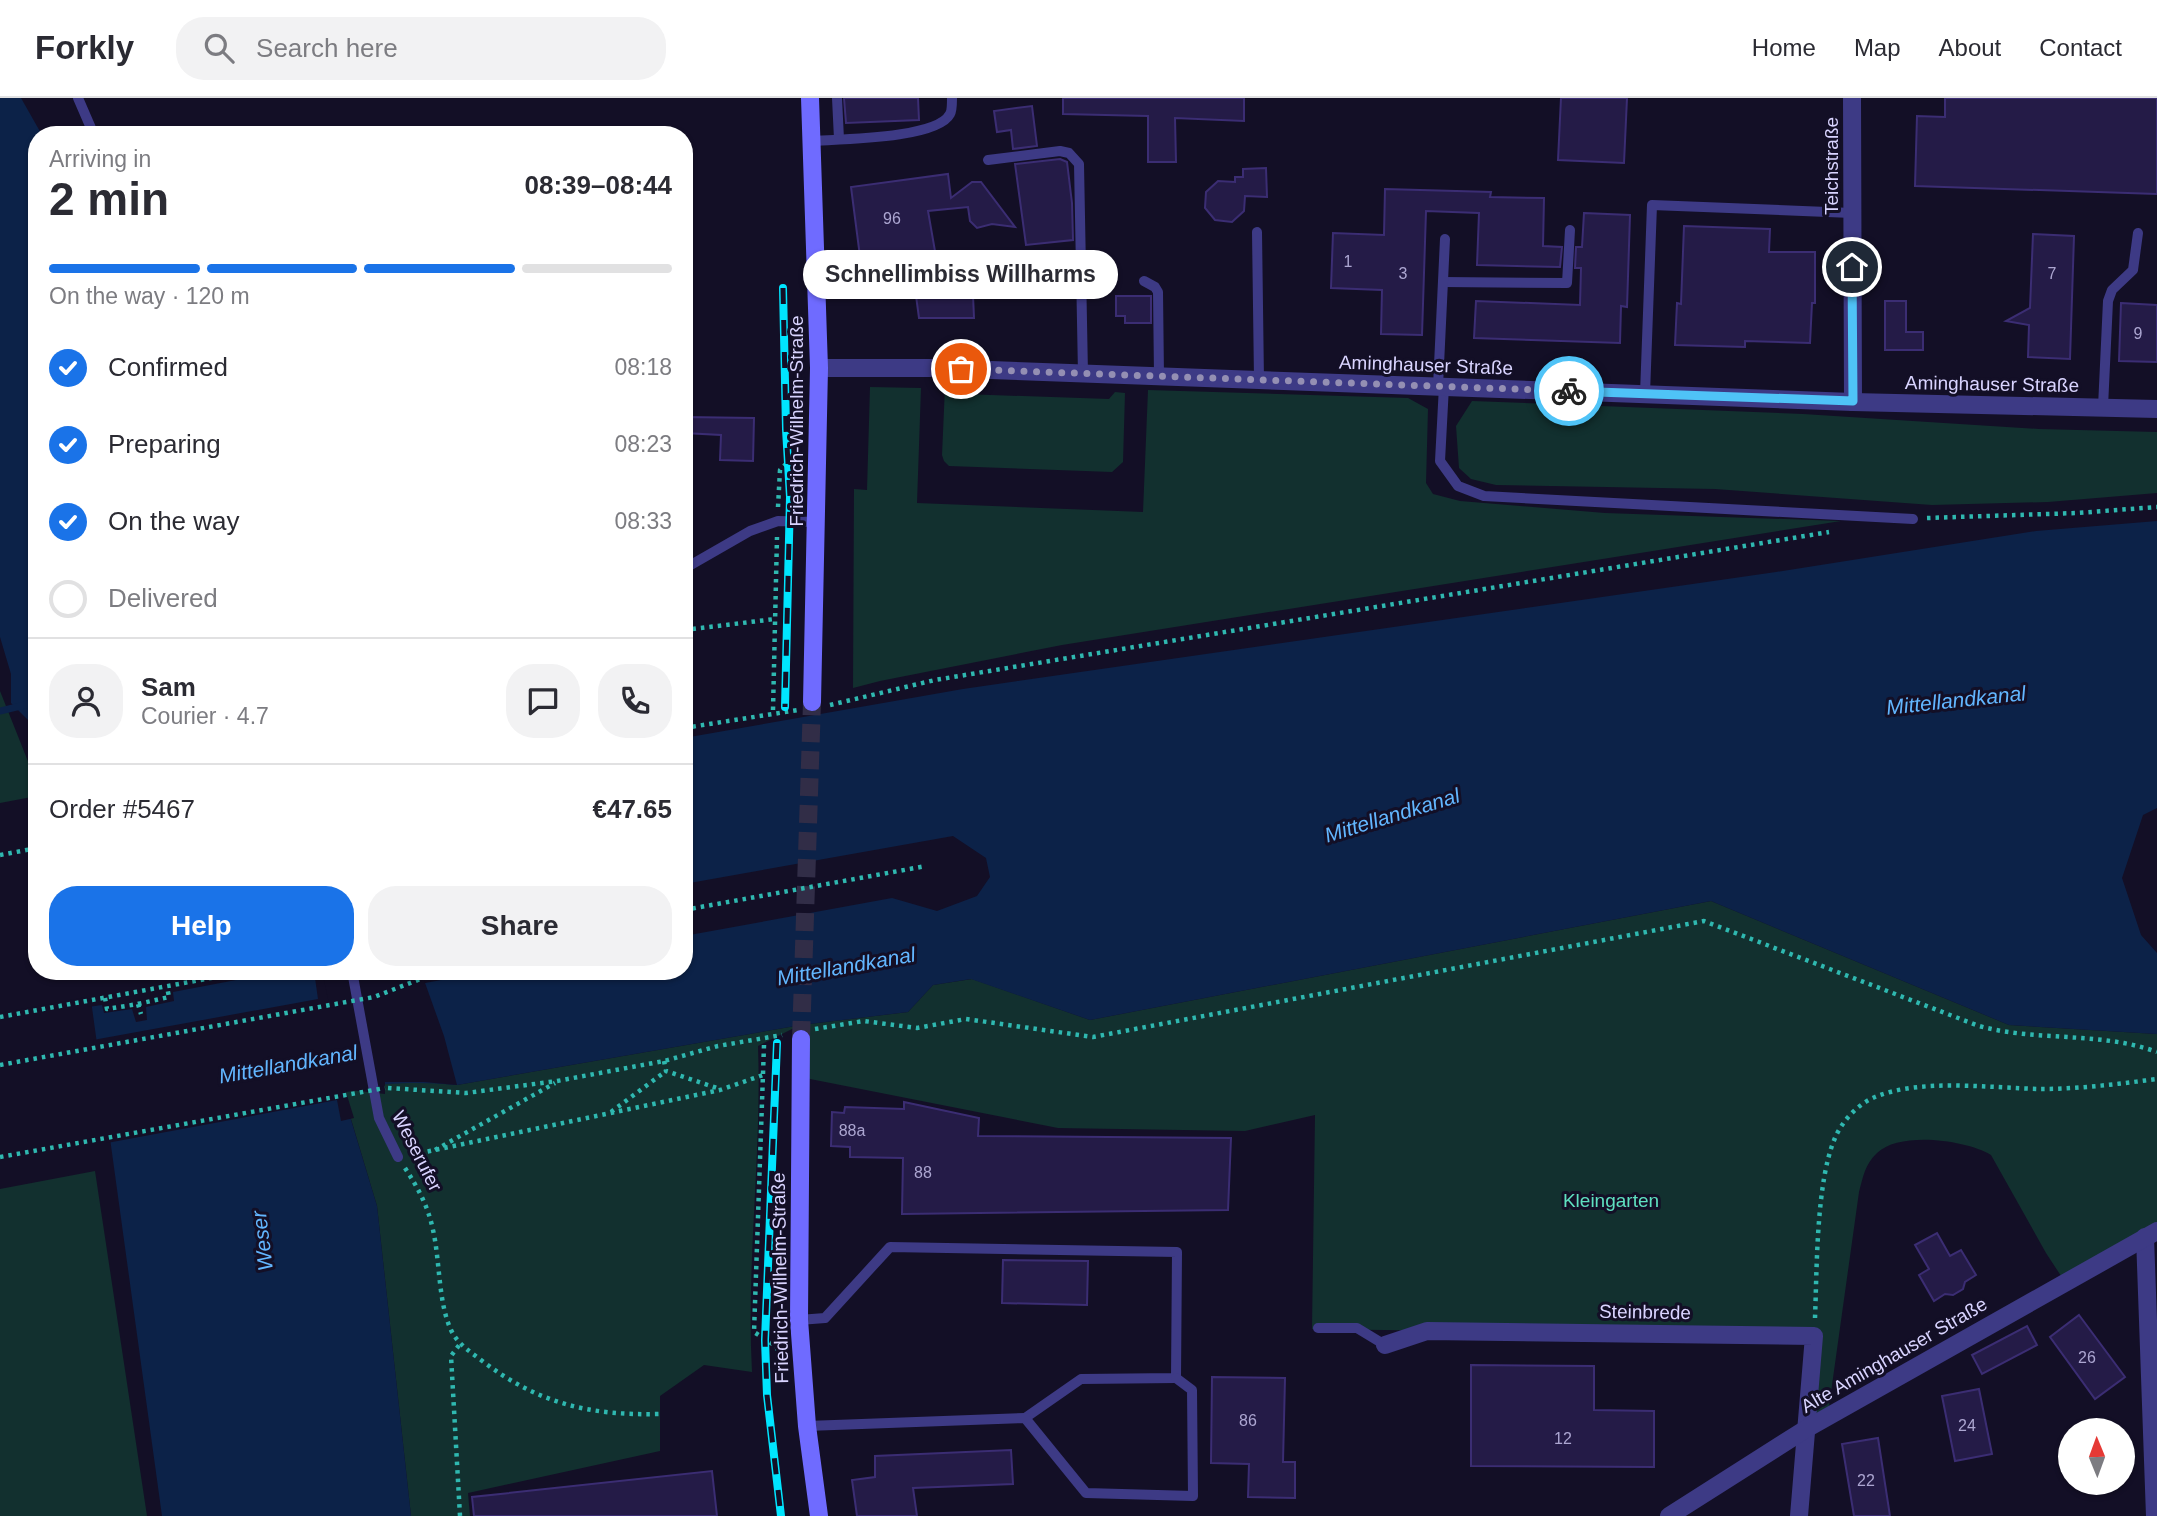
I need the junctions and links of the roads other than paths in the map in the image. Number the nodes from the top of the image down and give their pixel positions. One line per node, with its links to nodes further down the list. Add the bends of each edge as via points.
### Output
1 (78, 98): 6 (lane)
2 (810, 98): 8 (street, Friedrich-Wilhelm-Straße)
3 (837, 98): 7 (lane)
4 (952, 98): 7 (lane, via 950,114 936,127)
5 (1852, 98): 10 (street, Teichstraße)
6 (89, 126)
7 (839, 139): 8 (lane)
8 (811, 141): 17 (street, Friedrich-Wilhelm-Straße)
9 (988, 160): 18 (lane, via 1060,151 1079,164)
10 (1852, 213): 22 (lane, via 1653,205); 23 (street, Teichstraße)
11 (1570, 230): 16 (lane, via 1567,283)
12 (1257, 232): 20 (lane)
13 (2138, 233): 24 (lane, via 2133,270 2112,290 2108,301)
14 (1445, 239): 16 (lane)
15 (1144, 281): 19 (lane, via 1158,292)
16 (1443, 282): 21 (lane)
17 (819, 368): 18 (street, Aminghauser Straße); 27 (street, Friedrich-Wilhelm-Straße)
18 (1083, 374): 19 (street, Aminghauser Straße)
19 (1158, 376): 20 (street, Aminghauser Straße)
20 (1259, 380): 21 (street, Aminghauser Straße)
21 (1441, 386): 22 (street, Aminghauser Straße); 26 (lane, via 1440,461 1458,486 1484,496)
22 (1645, 394): 23 (street, Aminghauser Straße)
23 (1853, 401): 24 (street, Aminghauser Straße)
24 (2103, 408): 25 (street, Aminghauser Straße)
25 (2157, 409)
26 (1913, 519)
27 (817, 522): 28 (lane, via 778,521 750,531); 29 (street, Friedrich-Wilhelm-Straße)
28 (693, 564)
29 (814, 706)
30 (354, 980): 32 (lane, Weserufer, via 379,1118)
31 (798, 1035): 34 (street, Friedrich-Wilhelm-Straße)
32 (398, 1157)
33 (2151, 1234): 40 (street, Alte Aminghauser Straße); 44 (street, Alte Aminghauser Straße)
34 (799, 1320): 37 (lane, via 825,1318 890,1247 1177,1252); 39 (street, Friedrich-Wilhelm-Straße)
35 (1318, 1328): 36 (lane, via 1357,1328)
36 (1385, 1345): 40 (street, Steinbrede, via 1427,1331 1814,1336)
37 (1176, 1377): 38 (lane, via 1081,1379); 38 (lane, via 1192,1390 1193,1496 1086,1493)
38 (1025, 1418): 39 (lane)
39 (807, 1426): 41 (street, Friedrich-Wilhelm-Straße)
40 (1806, 1429): 42 (street, Alte Aminghauser Straße); 43 (street)
41 (819, 1516)
42 (1669, 1516)
43 (1799, 1516)
44 (2155, 1516)

